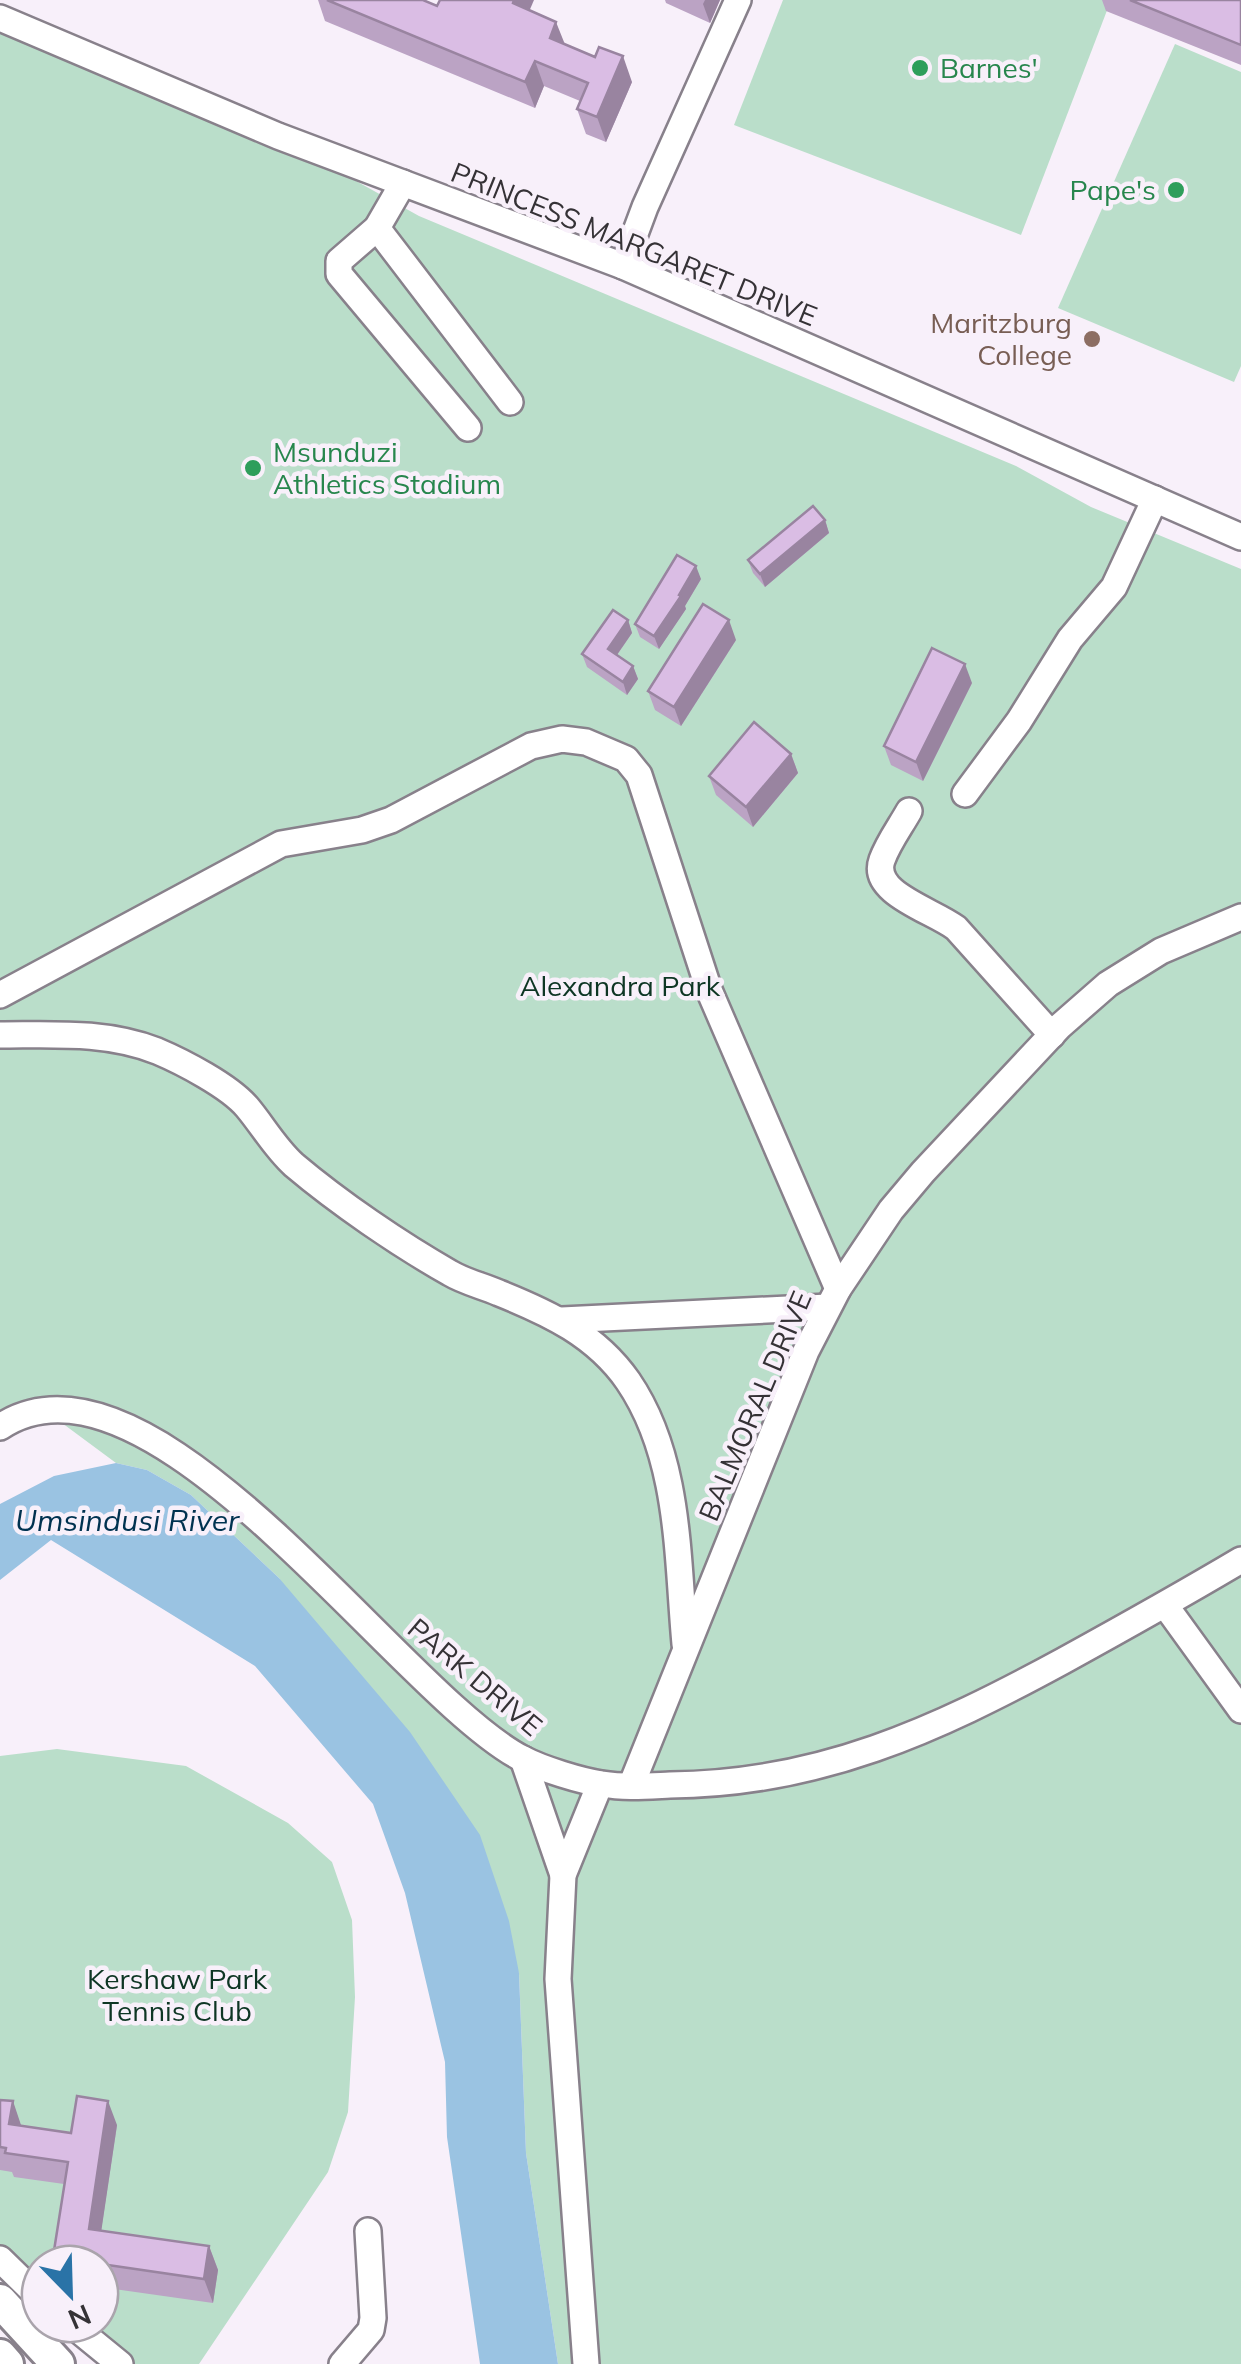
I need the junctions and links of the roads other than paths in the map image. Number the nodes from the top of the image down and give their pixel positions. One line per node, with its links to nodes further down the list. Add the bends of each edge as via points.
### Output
1 (738, 0): 5 (street)
2 (0, 18): 3 (street, PRINCESS MARGARET DRIVE)
3 (403, 183): 4 (street); 5 (street, PRINCESS MARGARET DRIVE)
4 (377, 228): 6 (street); 7 (street, via 339,261 338,274)
5 (623, 266): 8 (street, PRINCESS MARGARET DRIVE)
6 (510, 402)
7 (468, 428)
8 (1155, 499): 9 (street, PRINCESS MARGARET DRIVE); 10 (street, via 1114,587 1070,639)
9 (1241, 536)
10 (965, 794)
11 (909, 811): 15 (street, via 881,862 888,889 956,928)
12 (1241, 917): 15 (street, BALMORAL DRIVE, via 1161,951 1108,984)
13 (0, 995): 16 (street, via 282,844 391,820 530,746 562,739 608,749 639,775 710,990)
14 (0, 1034): 17 (street, via 107,1036 158,1052 244,1104 298,1168 452,1275)
15 (1052, 1034): 16 (street, BALMORAL DRIVE, via 922,1172)
16 (833, 1298): 17 (street); 21 (street, BALMORAL DRIVE)
17 (562, 1320): 21 (street, via 602,1350 628,1381 662,1454)
18 (0, 1427): 23 (street, PARK DRIVE, via 32,1412 68,1411 117,1420 184,1460 241,1503 405,1662)
19 (1241, 1560): 20 (street, PARK DRIVE)
20 (1165, 1605): 22 (street); 25 (street, PARK DRIVE, via 993,1700 873,1750 748,1781)
21 (686, 1651): 25 (street, BALMORAL DRIVE)
22 (1241, 1710)
23 (523, 1759): 24 (street, PARK DRIVE); 26 (street)
24 (600, 1784): 25 (street, PARK DRIVE); 26 (street)
25 (631, 1786)
26 (563, 1876): 37 (street, via 558,1979)
27 (368, 2231): 36 (street, via 374,2318)
28 (0, 2258): 29 (street)
29 (20, 2278)
30 (0, 2301): 34 (main road)
31 (96, 2344): 35 (street)
32 (0, 2356): 33 (main road)
33 (8, 2364)
34 (58, 2364)
35 (120, 2364)
36 (342, 2364)
37 (586, 2364)

